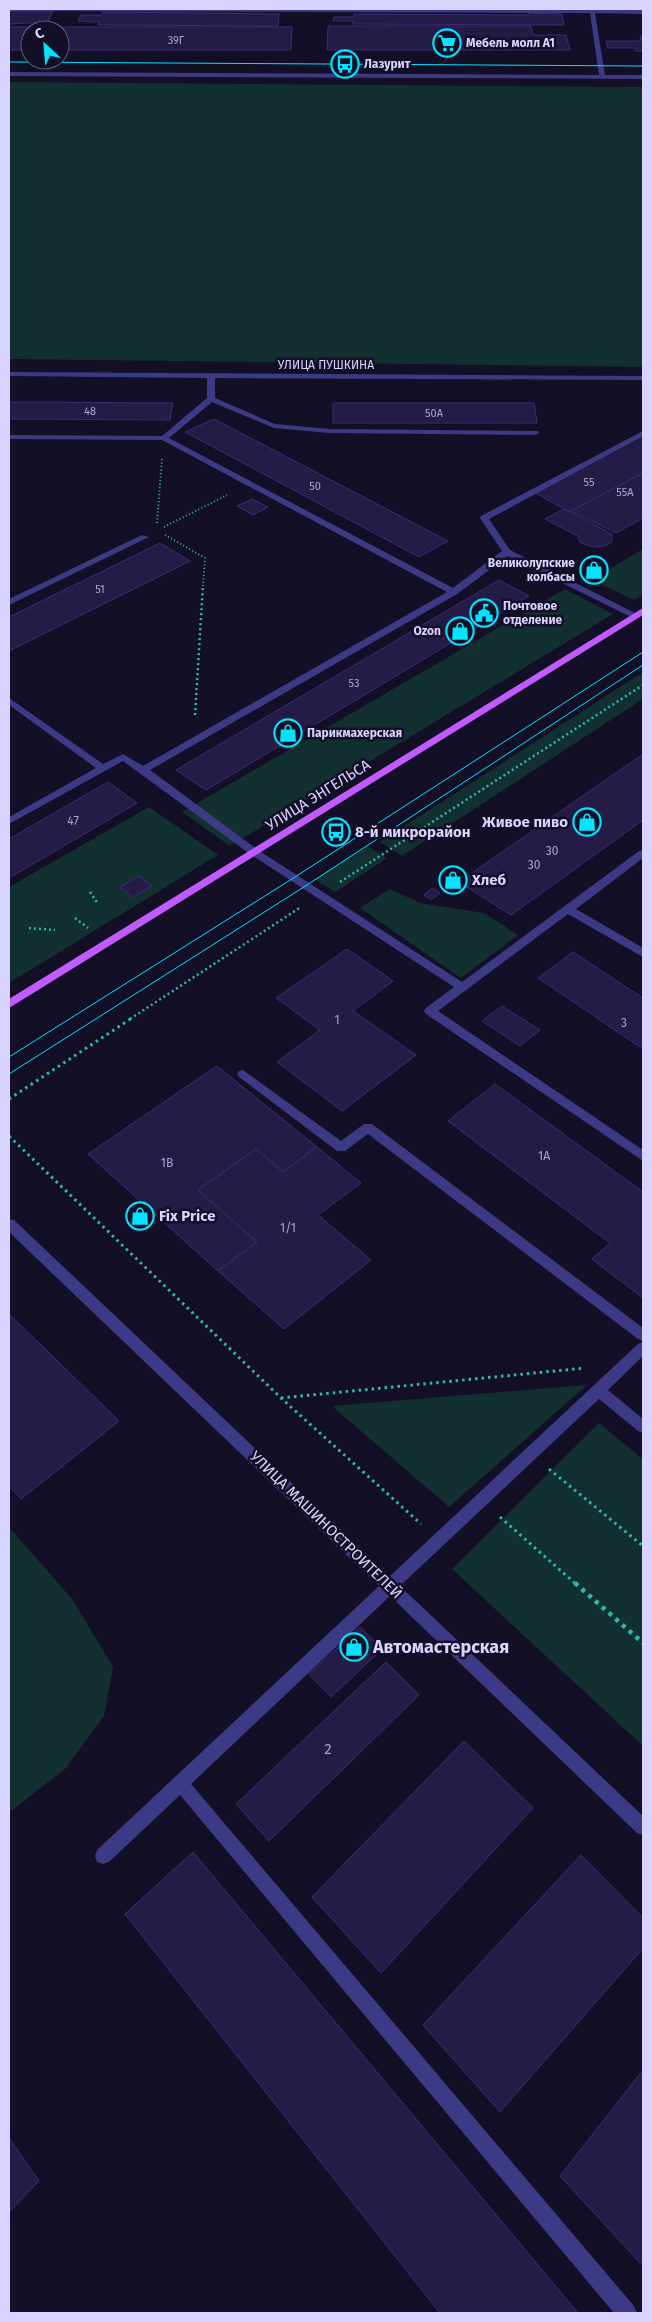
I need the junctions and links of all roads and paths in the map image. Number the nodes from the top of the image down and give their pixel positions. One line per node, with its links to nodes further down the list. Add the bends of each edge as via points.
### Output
1 (9, 9): 2 (street)
2 (592, 11): 3 (street); 5 (street)
3 (643, 12)
4 (9, 74): 5 (street)
5 (602, 77): 6 (street)
6 (643, 77)
7 (9, 374): 8 (street, УЛИЦА ПУШКИНА)
8 (211, 375): 9 (street, УЛИЦА ПУШКИНА); 10 (street)
9 (643, 378)
10 (210, 399): 11 (street, via 283,427 329,431); 14 (street)
11 (535, 433)
12 (643, 433): 18 (street, via 484,518)
13 (9, 437): 14 (street)
14 (164, 438): 15 (street); 15 (path, via 157,531)
15 (250, 484): 19 (street)
16 (165, 535): 23 (path, via 205,558)
17 (145, 537): 20 (street)
18 (507, 552): 19 (street); 21 (street)
19 (454, 592): 23 (street)
20 (9, 602)
21 (640, 613): 27 (main road, УЛИЦА ЭНГЕЛЬСА)
22 (9, 701): 24 (street)
23 (194, 741): 25 (street)
24 (102, 768): 25 (street, via 123,757); 26 (street)
25 (142, 770): 27 (street)
26 (9, 821)
27 (254, 852): 35 (street); 36 (main road, УЛИЦА ЭНГЕЛЬСА)
28 (643, 853): 31 (street)
29 (90, 892): 30 (path)
30 (98, 904)
31 (568, 909): 34 (street); 35 (street)
32 (29, 928): 33 (path)
33 (55, 930)
34 (643, 952)
35 (462, 987): 39 (street, via 430,1011)
36 (9, 1004)
37 (243, 1074): 41 (street, via 341,1148 368,1127)
38 (9, 1136): 45 (path)
39 (643, 1156)
40 (9, 1224): 51 (street, УЛИЦА МАШИНОСТРОИТЕЛЕЙ)
41 (643, 1336)
42 (643, 1348): 43 (street)
43 (626, 1364): 44 (street); 45 (path)
44 (598, 1390): 46 (street); 47 (street)
45 (281, 1398): 49 (path)
46 (643, 1426)
47 (530, 1453): 48 (street); 50 (path)
48 (481, 1500): 49 (street); 52 (path)
49 (438, 1540): 51 (street)
50 (643, 1546)
51 (389, 1585): 53 (street); 54 (street, УЛИЦА МАШИНОСТРОИТЕЛЕЙ)
52 (643, 1642)
53 (180, 1784): 55 (street); 56 (street)
54 (643, 1827)
55 (103, 1856)
56 (627, 2313)

